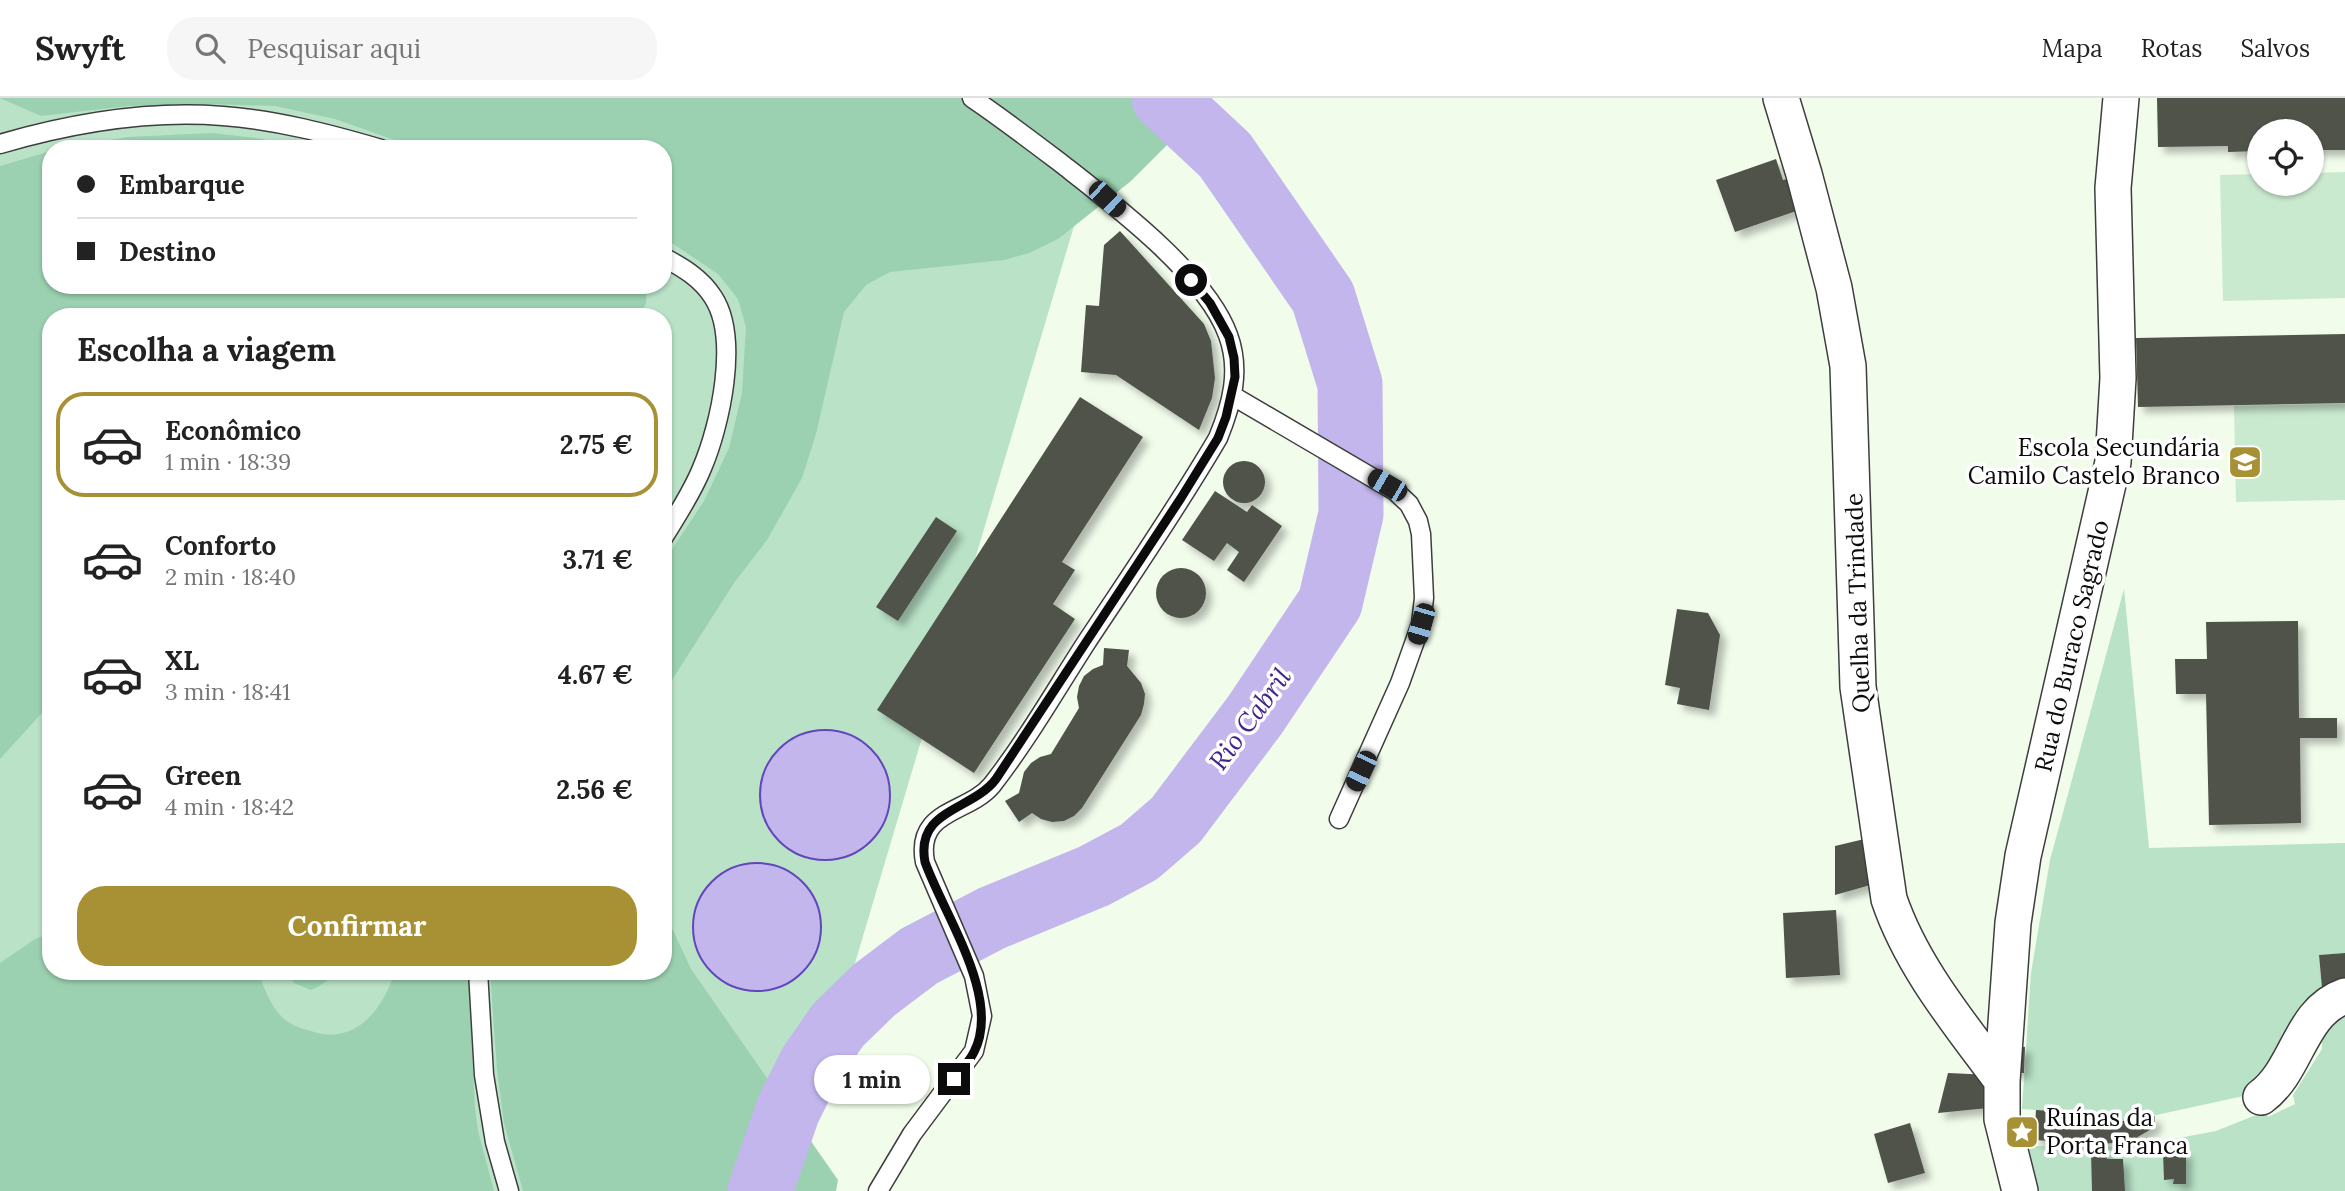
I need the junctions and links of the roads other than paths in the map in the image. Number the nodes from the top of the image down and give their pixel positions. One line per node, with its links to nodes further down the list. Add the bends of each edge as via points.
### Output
1 (972, 98): 7 (lane, via 1107,199 1171,257 1216,312 1229,337 1234,358)
2 (1781, 98): 12 (street, Quelha da Trindade, via 1830,275 1848,366 1858,687 1889,899 1899,929 1930,982)
3 (2121, 98): 12 (street, Rua do Buraco Sagrado, via 2113,188 2118,378 2113,462 2021,868)
4 (349, 140): 5 (lane, via 264,121 193,115 128,118)
5 (0, 144)
6 (672, 262): 8 (lane, via 713,298 725,338 723,384 712,440 690,494)
7 (1233, 396): 9 (lane, via 1395,491 1413,512 1420,534 1421,624 1397,691); 15 (lane, via 1207,457 996,779 983,793 935,822 926,836 929,873 974,976 982,1016 975,1051 912,1134)
8 (672, 523)
9 (1339, 820)
10 (479, 980): 14 (lane, via 484,1075)
11 (2345, 996): 13 (street, via 2328,1003 2315,1017 2282,1074)
12 (2002, 1082): 16 (street, Rua do Buraco Sagrado, via 2002,1119)
13 (2261, 1097)
14 (509, 1191)
15 (878, 1191)
16 (2020, 1191)

